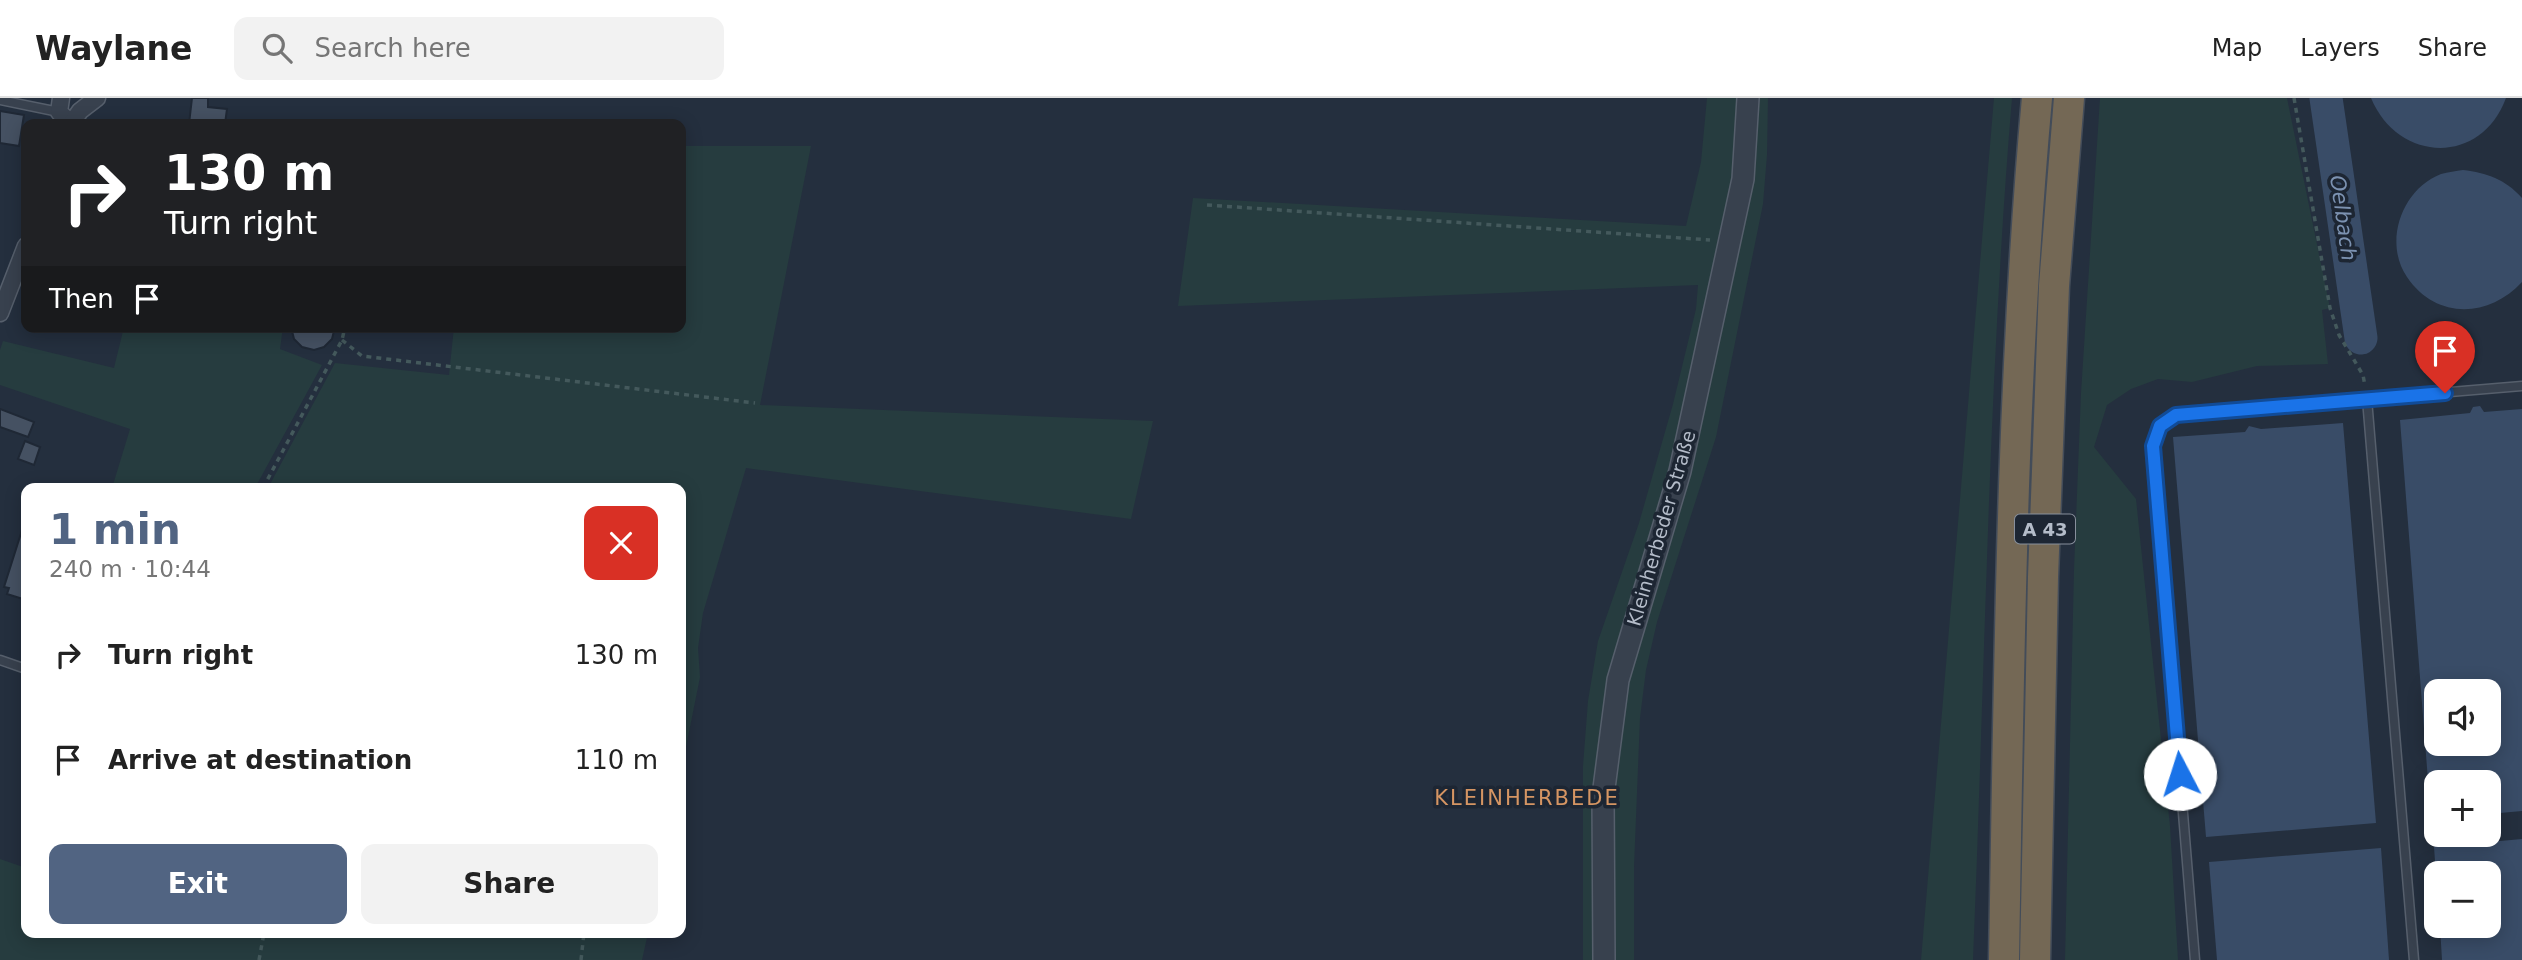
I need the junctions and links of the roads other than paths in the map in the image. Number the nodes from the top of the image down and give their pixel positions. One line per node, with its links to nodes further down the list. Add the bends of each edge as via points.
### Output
1 (97, 98): 6 (street, via 80,111)
2 (1748, 98): 13 (street, Kleinherbeder Straße, via 1743,178 1680,471 1618,680 1603,796)
3 (2038, 98): 14 (highway, A 43, via 2023,284 2012,544)
4 (2069, 98): 15 (highway, A 43, via 2053,314)
5 (0, 100): 6 (lane)
6 (65, 114)
7 (21, 259): 8 (street)
8 (0, 313)
9 (2522, 386): 10 (lane)
10 (2367, 398): 16 (lane, via 2176,415 2160,426 2153,446); 17 (lane)
11 (0, 660): 12 (lane)
12 (21, 667)
13 (1604, 960)
14 (2004, 960)
15 (2035, 960)
16 (2195, 960)
17 (2414, 960)

